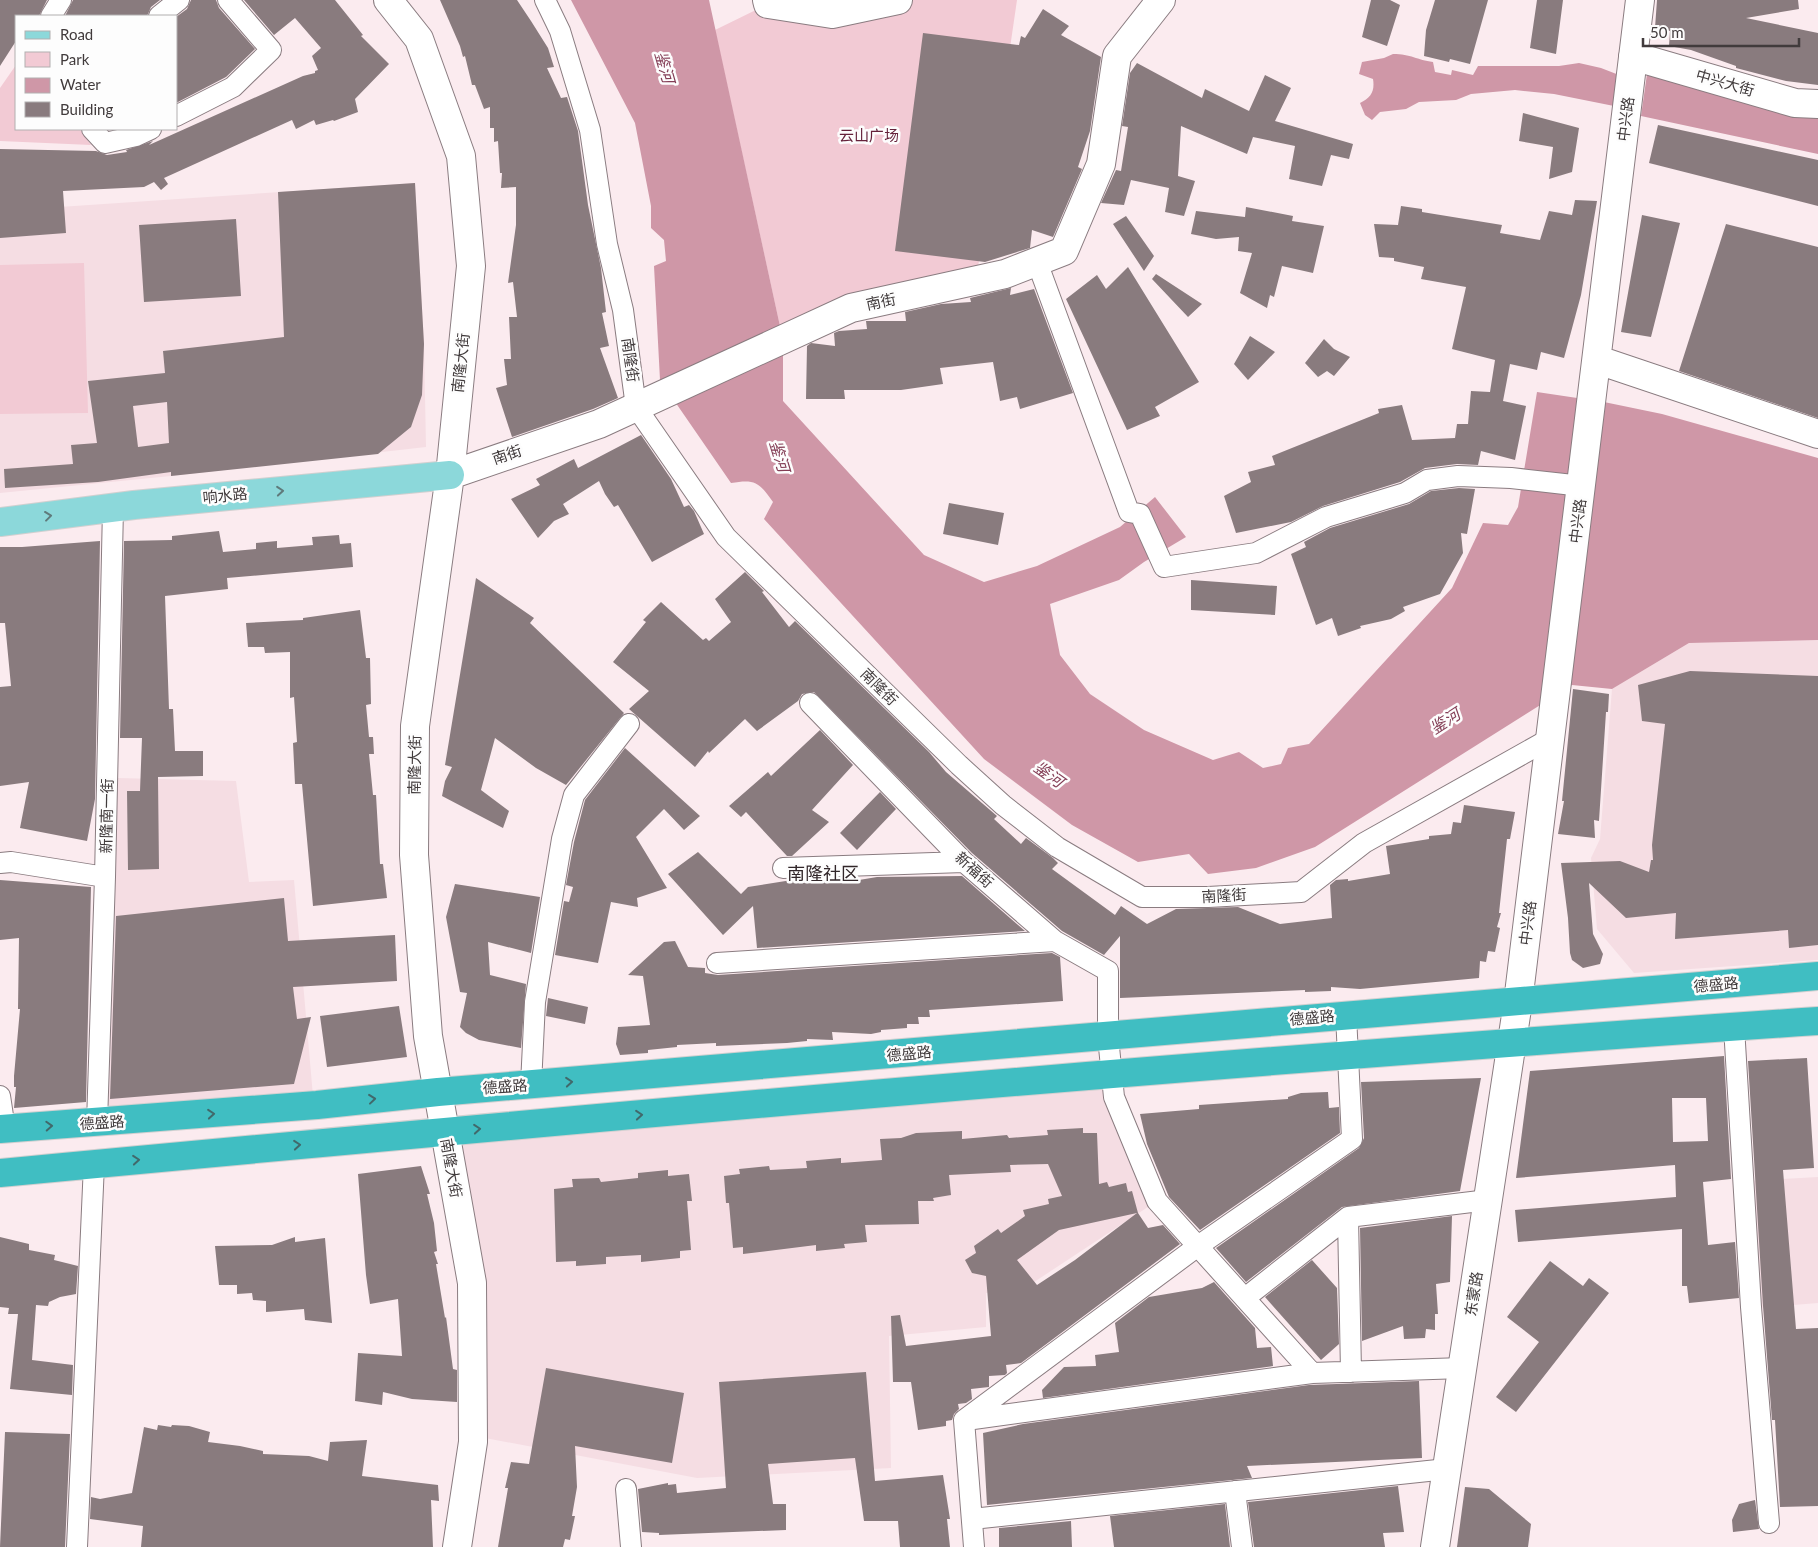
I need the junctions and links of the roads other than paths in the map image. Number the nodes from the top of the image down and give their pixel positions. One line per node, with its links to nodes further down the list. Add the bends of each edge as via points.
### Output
1 (61, 0): 10 (street)
2 (179, 0): 11 (street)
3 (228, 0): 14 (street, via 271,50 232,88)
4 (388, 0): 21 (main road, 南隆大街, via 419,38 461,156 471,266)
5 (545, 0): 19 (street, 南隆街, via 560,31 590,130)
6 (766, 0): 7 (main road, via 768,4 832,14)
7 (898, 0)
8 (1161, 0): 17 (main road, 南街, via 1117,56 1101,164 1064,251)
9 (1640, 0): 12 (main road, 中兴路)
10 (52, 15)
11 (160, 15)
12 (1634, 56): 13 (main road, 中兴大街, via 1795,103); 18 (main road, 中兴路)
13 (1818, 104)
14 (178, 115)
15 (93, 130): 16 (street, via 105,143)
16 (149, 130)
17 (1037, 262): 19 (main road, 南街, via 1005,274 852,308); 22 (street, via 1129,512 1140,514 1164,567 1256,553 1326,517 1405,493 1427,480 1458,476 1511,478)
18 (1598, 360): 20 (main road); 22 (main road, 中兴路)
19 (636, 407): 21 (main road, 南街, via 600,424); 27 (street, 南隆街, via 726,537 910,718 1002,805 1058,847 1142,897 1301,892 1364,843)
20 (1818, 434)
21 (450, 475): 23 (main road, 响水路, one-way to 21); 44 (main road, 南隆大街, via 415,726 414,855 428,1036)
22 (1582, 486): 27 (main road, 中兴路)
23 (113, 508): 24 (main road, 响水路, one-way to 23); 31 (street, 新隆南一街)
24 (0, 522)
25 (810, 703): 28 (street, 新福街)
26 (629, 724): 43 (street, via 574,795 562,839 535,1002)
27 (1551, 738): 35 (main road, 中兴路)
28 (964, 862): 30 (street); 32 (street, 新福街)
29 (0, 863): 31 (street, via 11,862)
30 (783, 868)
31 (105, 878): 46 (street, 新隆南一街)
32 (1055, 941): 33 (street); 39 (street, 新福街, via 1108,971)
33 (716, 963)
34 (1818, 976): 35 (highway, 德盛路)
35 (1518, 1002): 36 (highway, 德盛路); 40 (main road, 中兴路)
36 (1346, 1015): 39 (highway, 德盛路); 41 (street)
37 (1818, 1021): 38 (highway)
38 (1734, 1027): 40 (highway); 63 (street, via 1751,1307)
39 (1108, 1037): 42 (street); 43 (highway, 德盛路, one-way to 39)
40 (1512, 1042): 41 (highway); 51 (main road, 东蒙路)
41 (1348, 1056): 42 (highway); 53 (street, via 1352,1139)
42 (1111, 1076): 48 (highway, one-way to 42); 53 (street, via 1114,1097 1157,1201)
43 (531, 1085): 44 (highway, 德盛路)
44 (438, 1092): 46 (highway, 德盛路, one-way to 44); 48 (main road, 南隆大街)
45 (0, 1096): 47 (street)
46 (97, 1124): 47 (highway, 德盛路, one-way to 46)
47 (2, 1129)
48 (444, 1131): 49 (highway, one-way to 48); 65 (main road, 南隆大街, via 472,1282 473,1442)
49 (94, 1164): 50 (highway); 64 (street)
50 (0, 1173)
51 (1488, 1200): 52 (street); 55 (main road, 东蒙路)
52 (1348, 1217): 54 (street); 56 (street)
53 (1198, 1246): 54 (street); 58 (street)
54 (1245, 1298): 57 (street)
55 (1463, 1368): 56 (street); 59 (main road, 东蒙路)
56 (1351, 1372): 57 (street)
57 (1312, 1373): 58 (street)
58 (964, 1420): 62 (street)
59 (1447, 1469): 61 (street); 69 (main road, 东蒙路)
60 (626, 1489): 66 (street)
61 (1235, 1491): 62 (street); 68 (street)
62 (972, 1519): 67 (street)
63 (1769, 1523)
64 (77, 1547)
65 (457, 1547)
66 (630, 1547)
67 (974, 1547)
68 (1242, 1547)
69 (1435, 1547)

